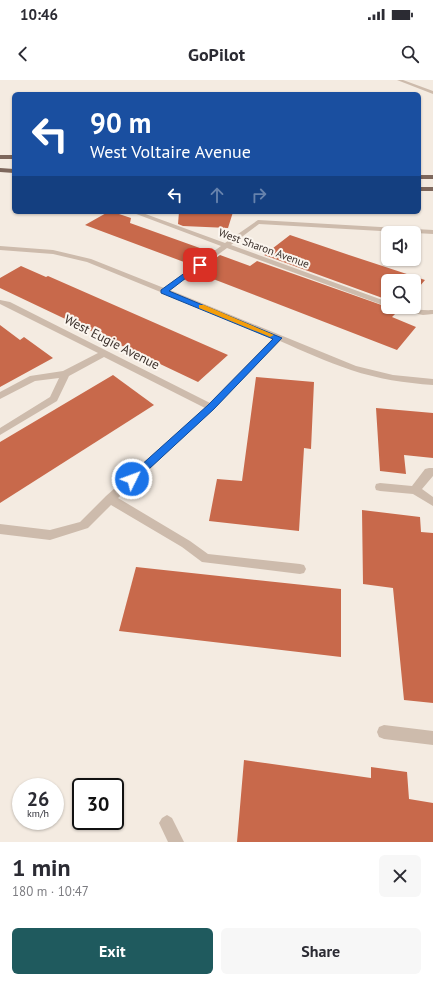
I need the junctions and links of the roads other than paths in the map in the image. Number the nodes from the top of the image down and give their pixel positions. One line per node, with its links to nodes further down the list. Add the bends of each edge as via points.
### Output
1 (399, 80): 2 (street)
2 (433, 93)
3 (0, 157): 4 (main road)
4 (12, 158)
5 (0, 170): 6 (main road)
6 (12, 171)
7 (421, 177): 8 (main road)
8 (433, 177)
9 (421, 189): 10 (main road)
10 (433, 189)
11 (139, 214): 13 (street, West Sharon Avenue)
12 (433, 232): 13 (street, via 258,222)
13 (226, 246): 15 (street); 17 (street, West Sharon Avenue)
14 (1, 248): 15 (street, via 53,252 89,260)
15 (164, 292): 20 (street)
16 (0, 302): 21 (street, West Eugie Avenue)
17 (381, 302)
18 (433, 312): 19 (street)
19 (421, 313)
20 (278, 338): 23 (street, via 377,376); 25 (street)
21 (103, 354): 22 (street); 25 (street, West Eugie Avenue)
22 (65, 374): 24 (street, via 33,378); 26 (street, via 54,399)
23 (433, 382)
24 (0, 396)
25 (211, 407): 30 (street)
26 (0, 432)
27 (433, 472): 29 (street, via 429,472)
28 (380, 487): 29 (street)
29 (415, 490): 31 (street)
30 (110, 500): 32 (street, via 84,524 50,535); 33 (street, via 186,544 206,559)
31 (433, 502)
32 (0, 529)
33 (300, 569)
34 (384, 732): 35 (street)
35 (433, 738)
36 (167, 823): 37 (street)
37 (176, 842)

